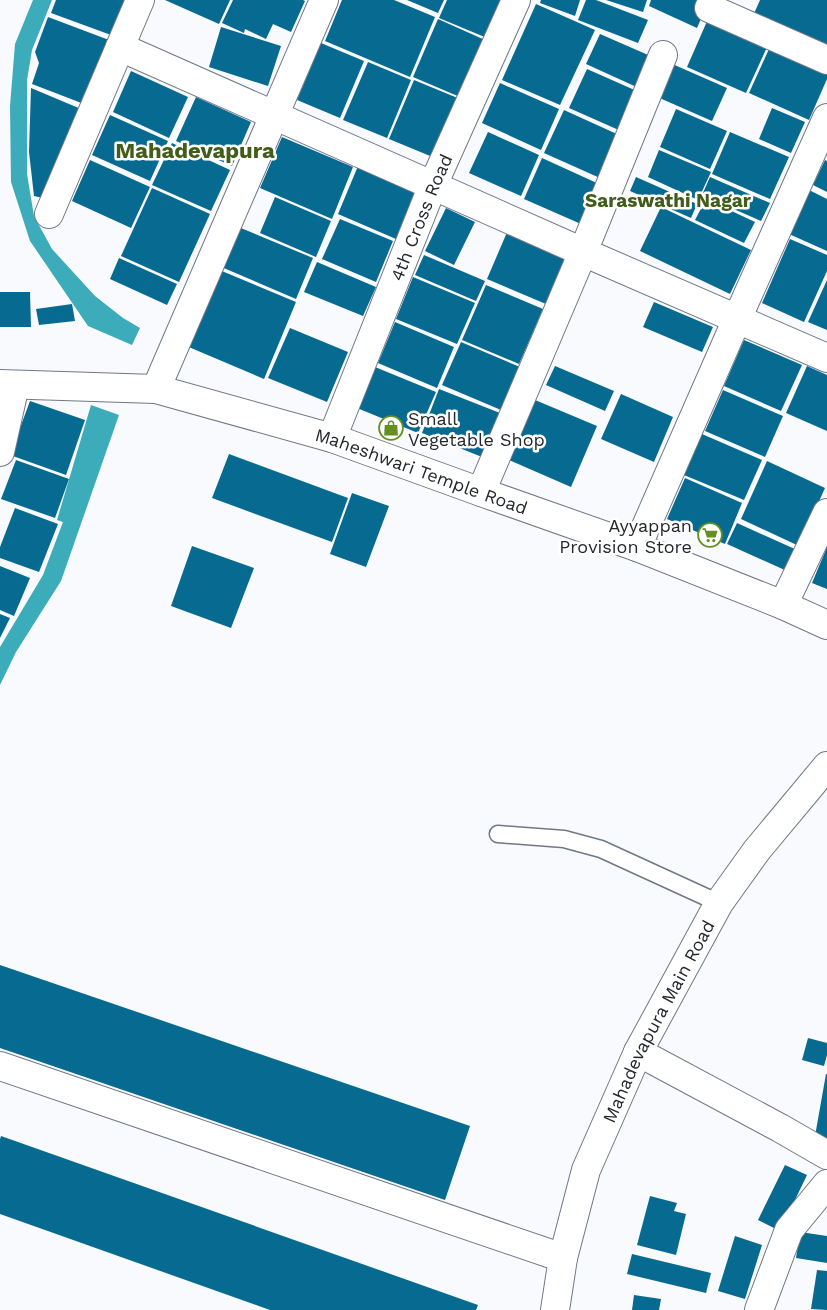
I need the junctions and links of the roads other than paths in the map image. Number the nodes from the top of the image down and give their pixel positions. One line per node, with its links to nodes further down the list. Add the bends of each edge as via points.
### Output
1 (140, 0): 5 (street)
2 (324, 0): 8 (street)
3 (516, 0): 10 (street, 4th Cross Road)
4 (709, 8): 7 (street)
5 (120, 47): 8 (street); 11 (street)
6 (663, 55): 12 (street)
7 (827, 60)
8 (274, 115): 10 (street); 16 (street)
9 (827, 118): 13 (street)
10 (433, 185): 12 (street); 17 (street, 4th Cross Road)
11 (49, 214)
12 (584, 252): 13 (street); 19 (street)
13 (737, 319): 14 (street); 21 (street)
14 (827, 358)
15 (8, 384): 16 (street, Maheshwari Temple Road); 18 (street)
16 (156, 389): 17 (street, Maheshwari Temple Road)
17 (332, 438): 19 (street, Maheshwari Temple Road)
18 (0, 452)
19 (480, 492): 21 (street, Maheshwari Temple Road)
20 (827, 513): 22 (street)
21 (638, 546): 22 (street, Maheshwari Temple Road)
22 (782, 605): 23 (street, Maheshwari Temple Road)
23 (827, 625)
24 (827, 766): 26 (street, Mahadevapura Main Road, via 757,850)
25 (498, 834): 26 (lane, via 564,840 601,849)
26 (719, 903): 27 (street, Mahadevapura Main Road)
27 (638, 1052): 29 (street); 31 (street, Mahadevapura Main Road, via 586,1170)
28 (0, 1066): 31 (street)
29 (827, 1155)
30 (827, 1184): 33 (street, via 790,1230)
31 (564, 1258): 32 (street, Mahadevapura Main Road)
32 (555, 1310)
33 (759, 1310)

